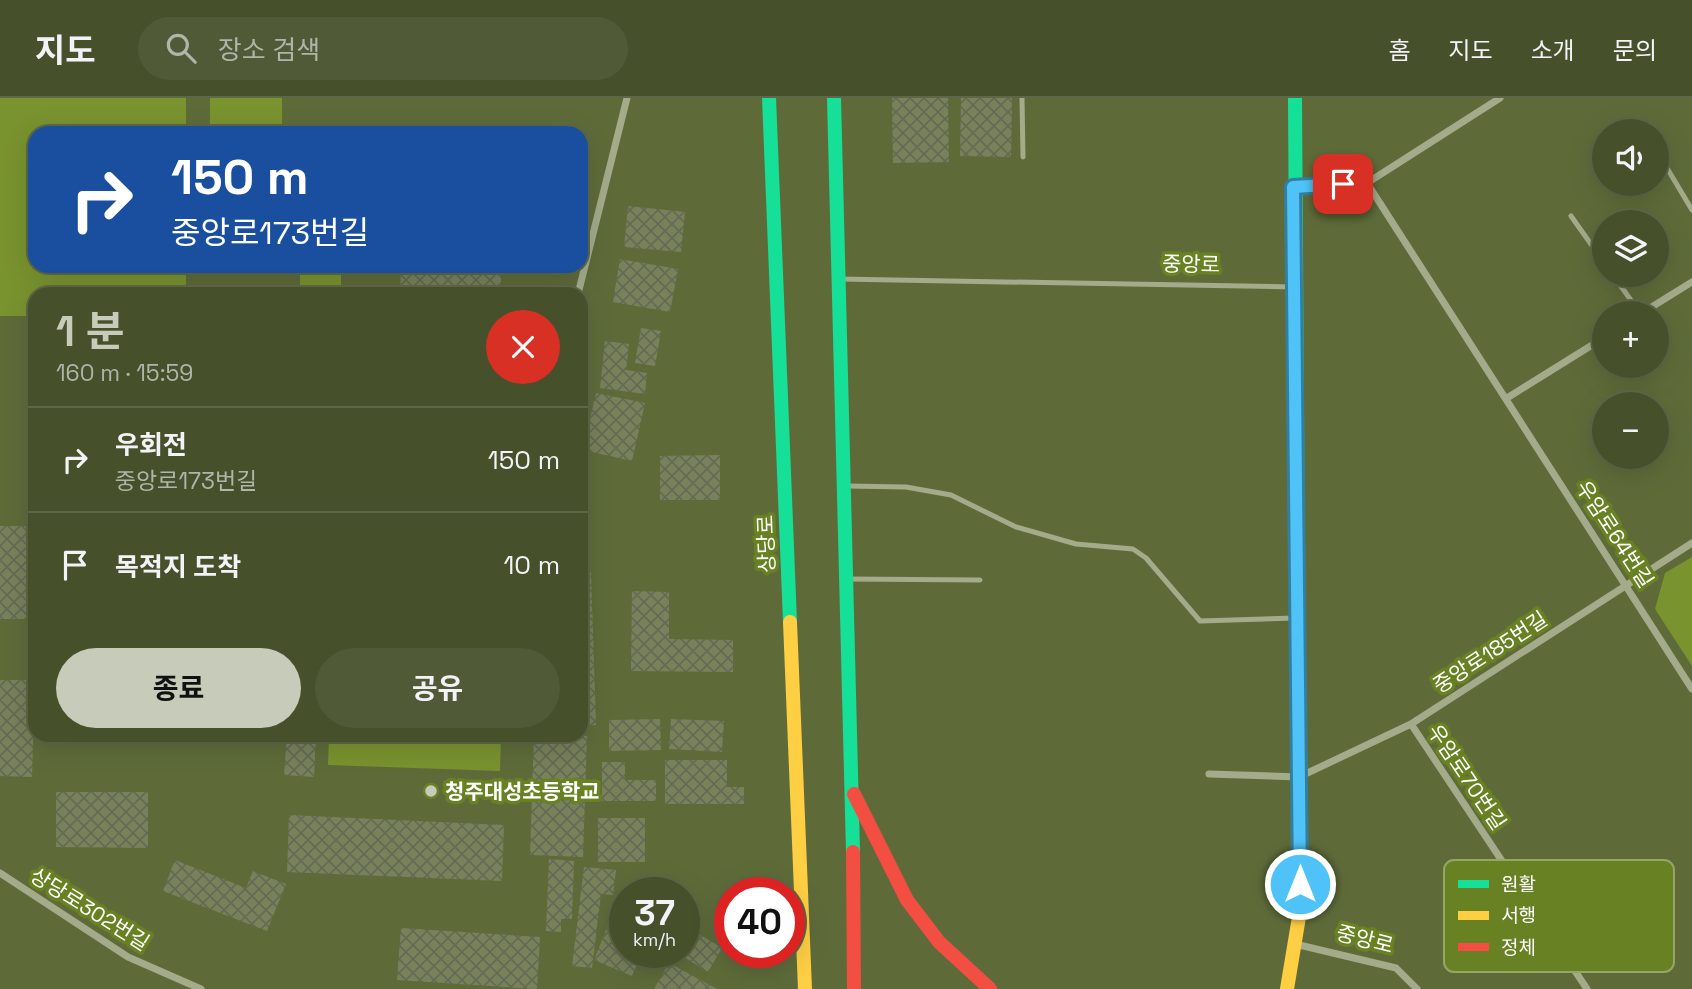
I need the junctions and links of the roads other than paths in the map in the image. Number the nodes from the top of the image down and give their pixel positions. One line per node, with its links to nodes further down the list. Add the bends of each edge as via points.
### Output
1 (627, 98): 14 (street)
2 (769, 98): 37 (main road, 상당로)
3 (834, 98): 15 (main road)
4 (1022, 98): 7 (lane)
5 (1295, 98): 10 (main road)
6 (1500, 98): 9 (street)
7 (1023, 157)
8 (1669, 171): 11 (lane)
9 (1367, 183): 10 (street); 20 (street, 우암로64번길)
10 (1293, 187): 17 (main road)
11 (1692, 210)
12 (1571, 216): 13 (lane)
13 (1592, 246)
14 (588, 254)
15 (839, 279): 17 (lane, 중앙로); 21 (main road)
16 (1692, 282): 18 (street)
17 (1295, 287): 26 (main road)
18 (1661, 301)
19 (1592, 345): 20 (street)
20 (1507, 398): 25 (street, 우암로64번길)
21 (845, 486): 23 (main road); 26 (lane, via 905,487 951,495 1016,527 1076,544 1133,549 1200,621)
22 (1692, 543): 25 (street, 중앙로185번길)
23 (847, 579): 24 (lane); 31 (main road)
24 (980, 580)
25 (1627, 584): 27 (street, 우암로64번길); 28 (street, 중앙로185번길)
26 (1298, 618): 30 (main road)
27 (1692, 688)
28 (1411, 724): 30 (street, 중앙로185번길); 32 (street, 우암로70번길)
29 (1209, 774): 30 (street)
30 (1299, 777): 34 (main road, via 1300,911)
31 (853, 791): 38 (main road); 39 (main road, via 907,900 939,943)
32 (1501, 860)
33 (0, 873): 36 (street, 상당로302번길, via 128,957)
34 (1294, 943): 40 (main road); 41 (street, 중앙로, via 1396,968)
35 (1576, 972): 42 (street, 우암로70번길)
36 (201, 989)
37 (804, 989)
38 (854, 989)
39 (990, 989)
40 (1287, 989)
41 (1418, 989)
42 (1587, 989)

